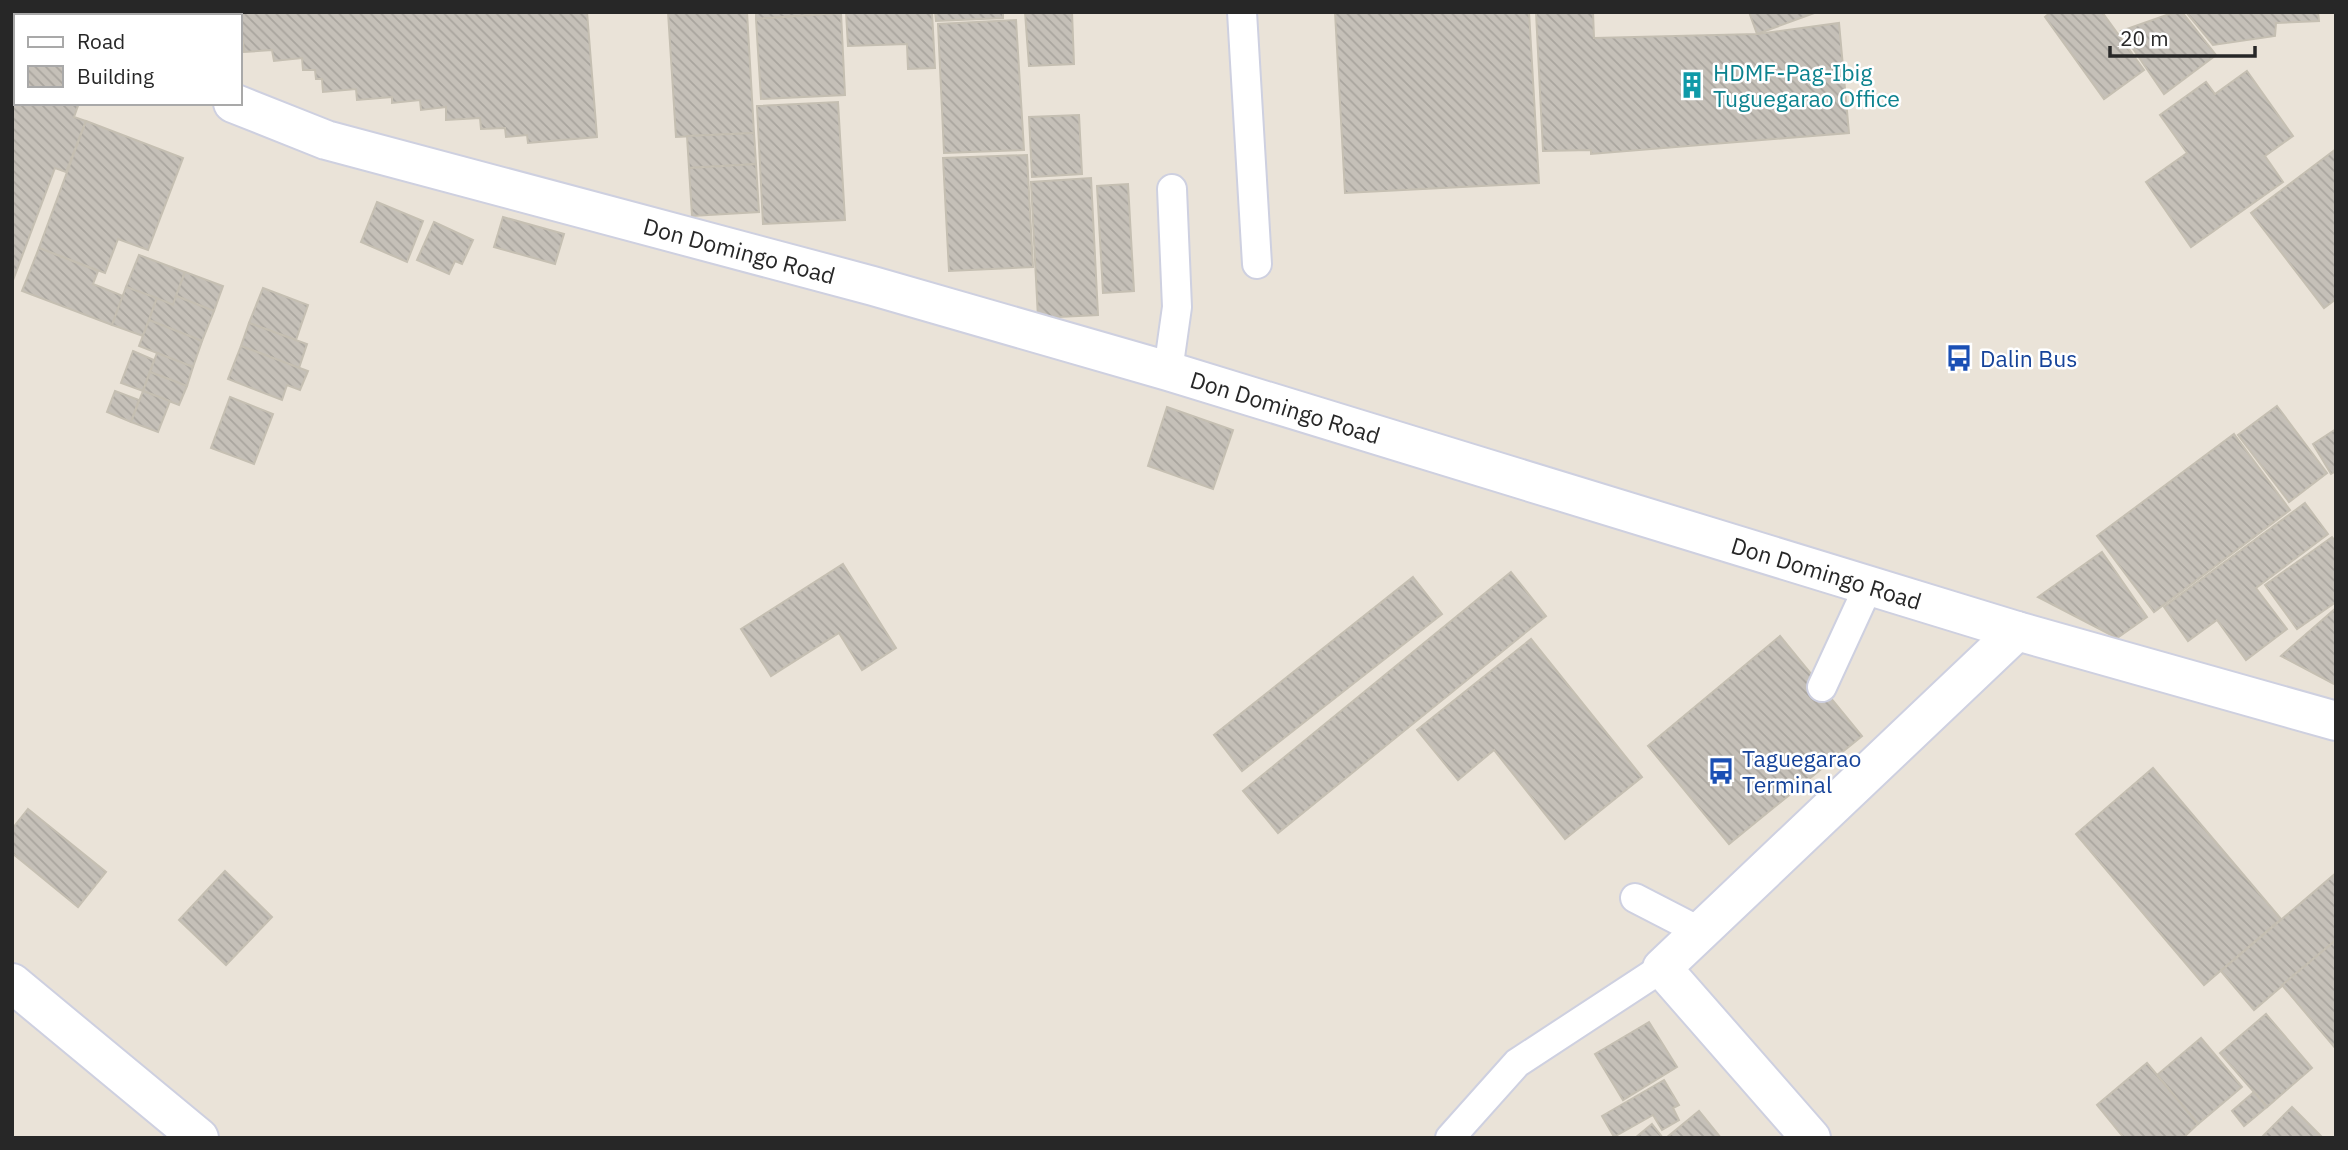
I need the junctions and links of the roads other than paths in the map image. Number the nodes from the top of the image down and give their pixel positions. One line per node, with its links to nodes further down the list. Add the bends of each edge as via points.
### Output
1 (1242, 12): 4 (lane)
2 (238, 105): 5 (main road, Don Domingo Road, via 326,139 860,282)
3 (1172, 189): 5 (lane, via 1177,307)
4 (1257, 264)
5 (1168, 371): 6 (main road, Don Domingo Road)
6 (1870, 585): 7 (main road, Don Domingo Road); 8 (lane)
7 (2017, 631): 9 (main road, Don Domingo Road); 11 (main road)
8 (1822, 687)
9 (2336, 722)
10 (1635, 898): 11 (lane)
11 (1699, 931): 12 (main road)
12 (1662, 968): 15 (lane, via 1517,1063); 16 (main road)
13 (12, 983): 14 (main road)
14 (199, 1138)
15 (1450, 1138)
16 (1811, 1138)

